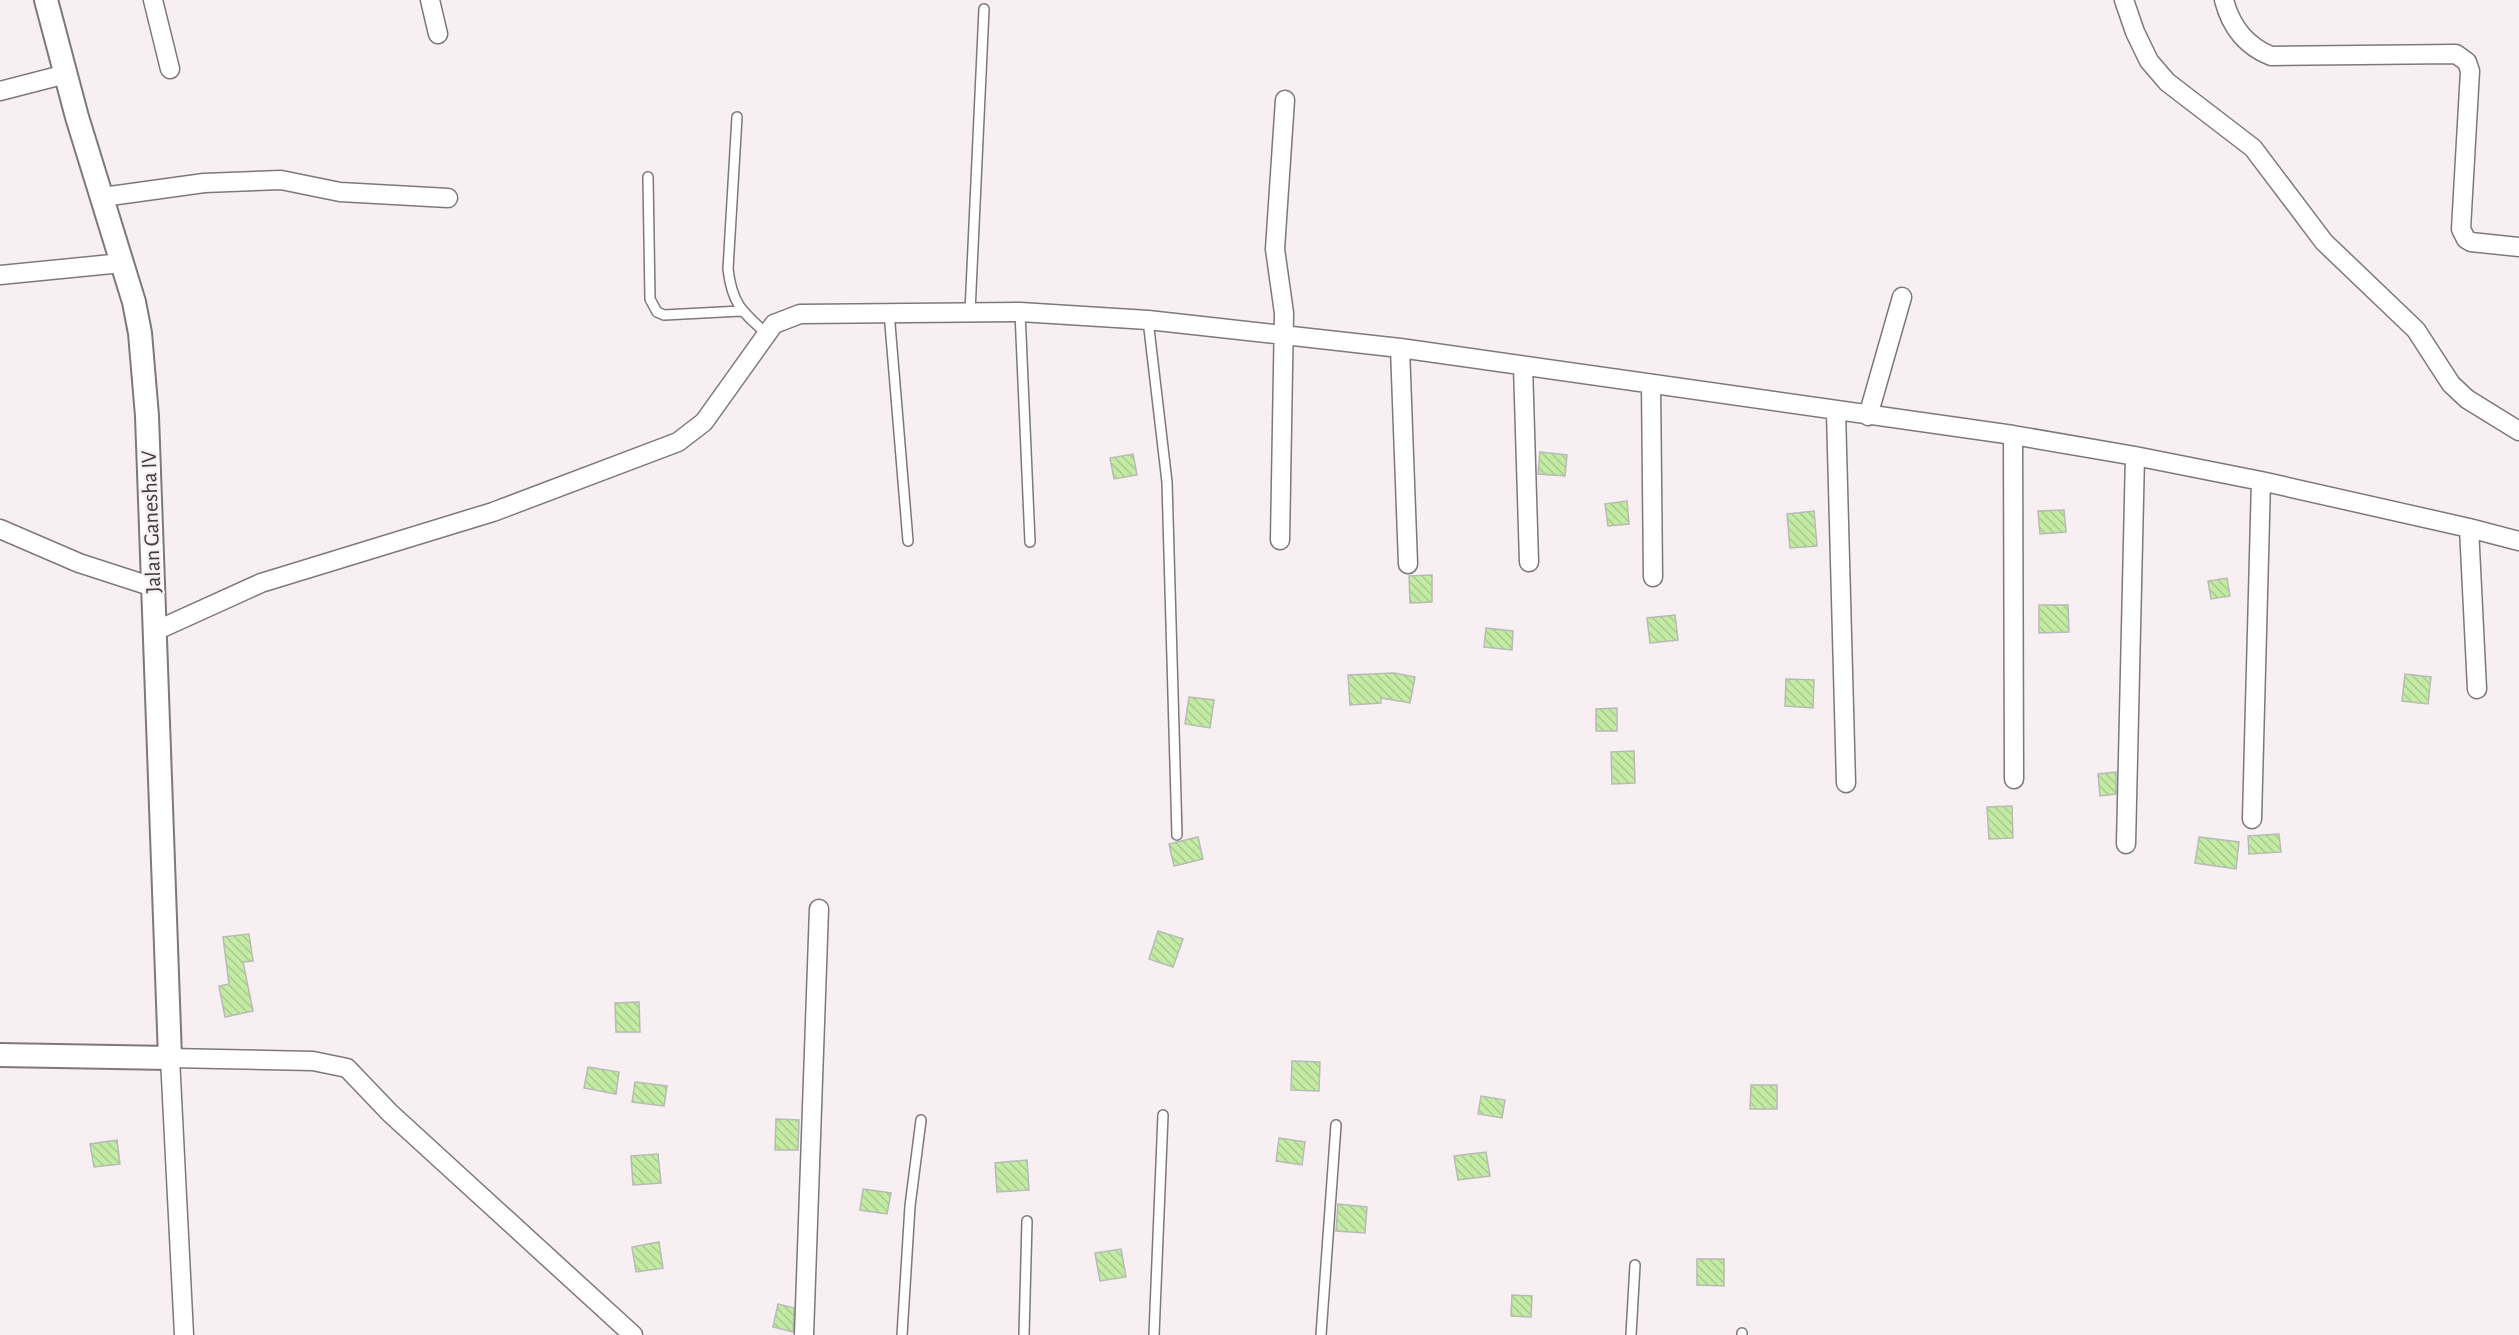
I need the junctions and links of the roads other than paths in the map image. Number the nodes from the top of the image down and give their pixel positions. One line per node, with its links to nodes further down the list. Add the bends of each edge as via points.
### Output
1 (46, 0): 9 (street, Jalan Ganesha IV)
2 (153, 0): 8 (street)
3 (430, 0): 7 (street)
4 (2124, 0): 32 (street, via 2149,61 2166,82 2253,148 2324,242 2416,330 2451,384 2467,399)
5 (2230, 2): 16 (street, via 2232,23 2243,39 2271,57 2463,57 2470,71 2461,230 2471,242)
6 (984, 9): 22 (lane)
7 (438, 34)
8 (170, 69)
9 (66, 74): 10 (street); 14 (street, Jalan Ganesha IV)
10 (0, 91)
11 (1285, 100): 26 (street, via 1275,249)
12 (737, 117): 20 (lane, via 728,269)
13 (648, 177): 20 (lane, via 653,306 664,315)
14 (103, 197): 15 (street, via 204,183 281,180 340,192); 17 (street, Jalan Ganesha IV)
15 (448, 198)
16 (2519, 247)
17 (122, 264): 18 (street); 45 (street, Jalan Ganesha IV, via 140,333)
18 (0, 275)
19 (1902, 297): 31 (street)
20 (741, 311): 25 (lane)
21 (889, 312): 22 (street); 25 (street, via 800,314 774,324); 39 (lane)
22 (970, 312): 23 (street)
23 (1020, 312): 24 (street); 40 (lane)
24 (1148, 320): 26 (street); 51 (lane, via 1167,482)
25 (766, 333): 46 (street, via 704,422 678,442 493,512 261,583)
26 (1284, 337): 27 (street); 38 (street)
27 (1400, 348): 28 (street); 43 (street)
28 (1523, 366): 29 (street); 42 (street)
29 (1651, 384): 30 (street); 44 (street)
30 (1836, 412): 31 (street); 49 (street)
31 (1868, 416): 33 (street)
32 (2519, 431)
33 (2013, 435): 34 (street); 48 (street)
34 (2135, 456): 35 (street); 52 (street)
35 (2261, 480): 36 (street); 50 (street)
36 (2469, 528): 41 (street); 47 (street)
37 (0, 529): 45 (street, via 79,563)
38 (1280, 540)
39 (908, 541)
40 (1030, 542)
41 (2519, 542)
42 (1529, 562)
43 (1408, 564)
44 (1653, 577)
45 (153, 587): 46 (street, Jalan Ganesha IV)
46 (153, 632): 55 (street, Jalan Ganesha IV)
47 (2477, 689)
48 (2014, 779)
49 (1846, 783)
50 (2252, 819)
51 (1177, 835)
52 (2126, 844)
53 (819, 909): 63 (street)
54 (0, 1055): 55 (street)
55 (170, 1058): 61 (street); 62 (street, via 313,1061 347,1068 390,1113)
56 (1163, 1115): 66 (lane)
57 (921, 1120): 64 (lane, via 910,1206)
58 (1336, 1125): 67 (lane)
59 (1027, 1221): 65 (lane)
60 (1635, 1265): 68 (lane)
61 (183, 1335)
62 (633, 1335)
63 (804, 1335)
64 (902, 1335)
65 (1024, 1335)
66 (1154, 1335)
67 (1321, 1335)
68 (1631, 1335)

